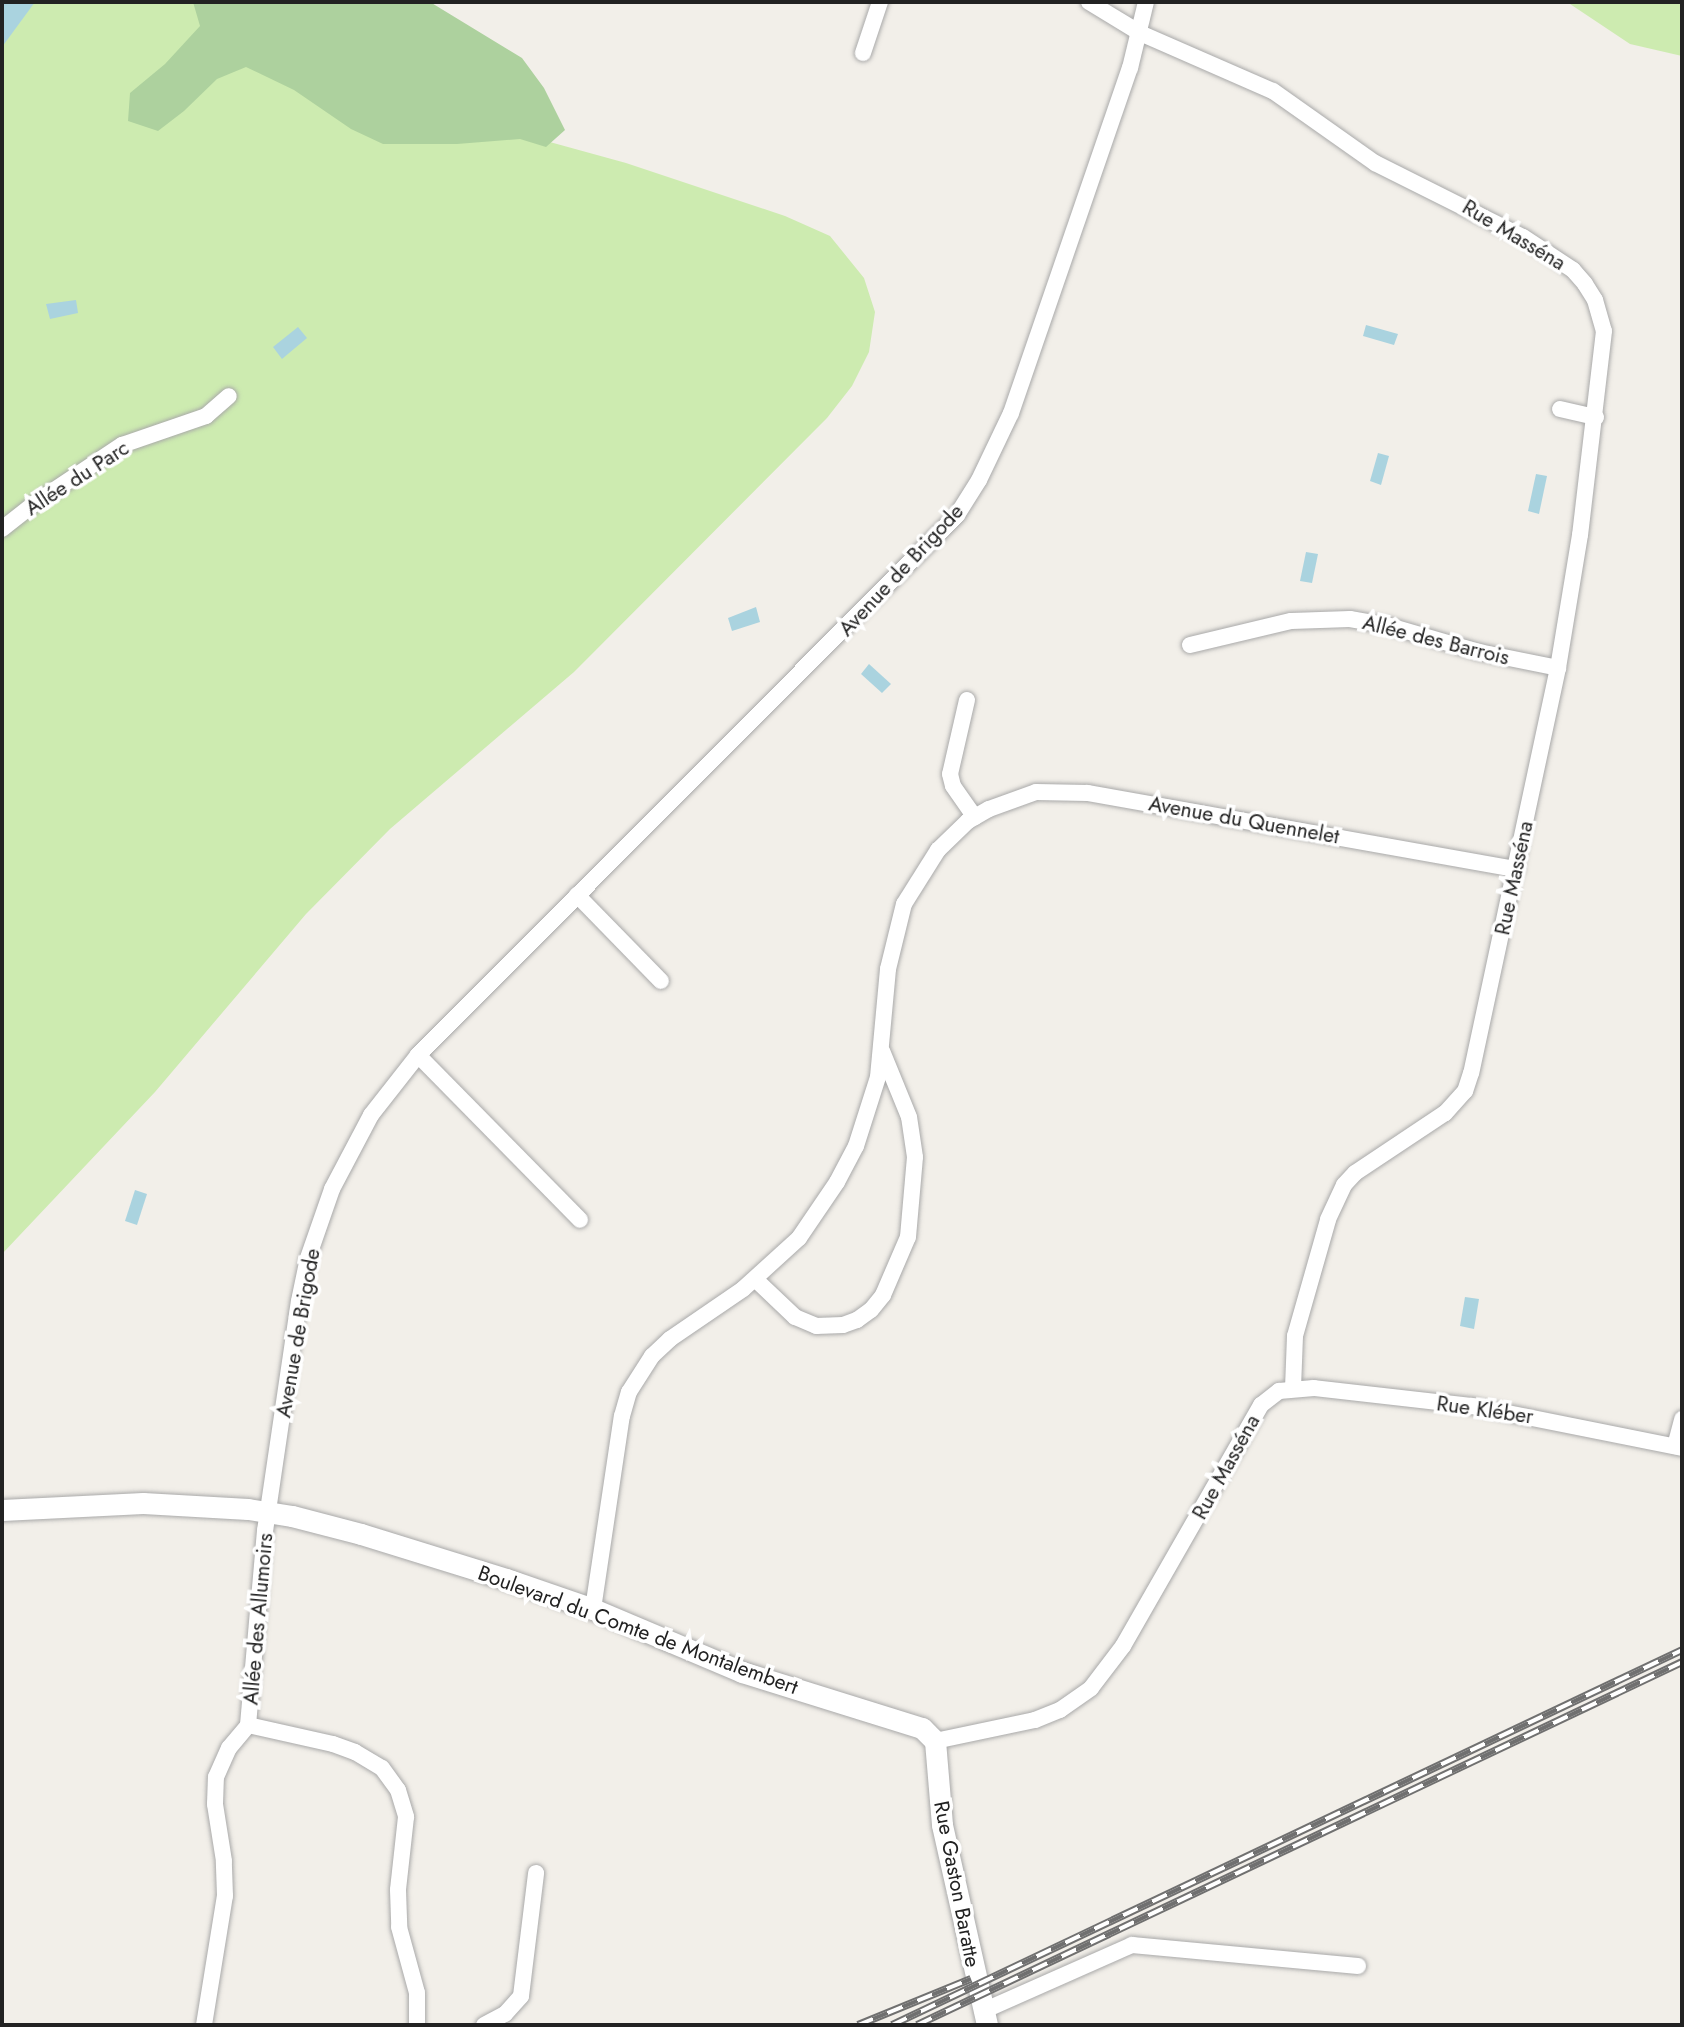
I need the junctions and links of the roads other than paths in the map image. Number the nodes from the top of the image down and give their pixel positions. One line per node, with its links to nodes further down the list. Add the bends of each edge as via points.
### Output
1 (880, 2): 5 (street)
2 (1089, 2): 4 (street, Rue Masséna)
3 (1146, 2): 4 (street, Avenue de Brigode)
4 (1140, 33): 8 (street, Rue Masséna, via 1273,91 1375,163 1497,221 1573,270 1595,300 1604,331); 15 (street, Avenue de Brigode, via 1011,413 967,499 931,544)
5 (863, 53)
6 (229, 396): 9 (street, Allée du Parc, via 206,416 122,445)
7 (1560, 409): 8 (street)
8 (1596, 417): 11 (street, Rue Masséna)
9 (2, 529)
10 (1190, 645): 11 (street, Allée des Barrois, via 1291,621 1350,619)
11 (1558, 668): 14 (street, Rue Masséna)
12 (967, 700): 13 (street, via 950,774)
13 (975, 817): 14 (street, Avenue du Quennelet, via 1036,792 1088,793); 17 (street, Avenue du Quennelet, via 938,850 904,904 888,969)
14 (1516, 869): 21 (street, Rue Masséna, via 1465,1091 1445,1113 1370,1162 1344,1185 1328,1220 1295,1336)
15 (577, 895): 16 (street); 18 (street, Avenue de Brigode)
16 (661, 981)
17 (882, 1051): 20 (street, Avenue du Quennelet, via 870,1108 837,1182 799,1238); 20 (street, Avenue du Quennelet, via 909,1117 915,1157 908,1237 883,1295 857,1320 816,1326 795,1317)
18 (418, 1055): 19 (street); 25 (street, Avenue de Brigode, via 371,1115 322,1214 299,1301)
19 (580, 1220)
20 (755, 1279): 26 (street, Avenue du Quennelet, via 670,1339 652,1356 629,1392)
21 (1293, 1388): 23 (street, Rue Kléber, via 1508,1412); 28 (street, Rue Masséna, via 1279,1391 1261,1405 1123,1646 1091,1688 1060,1710 1035,1720)
22 (1682, 1419): 23 (street, Rue Kléber)
23 (1679, 1447)
24 (2, 1510): 25 (street, Boulevard du Comte de Montalembert, via 143,1503)
25 (268, 1512): 26 (street, Boulevard du Comte de Montalembert, via 400,1545); 27 (street, Allée des Allumoirs)
26 (593, 1609): 28 (street, Boulevard du Comte de Montalembert, via 780,1686 910,1721)
27 (248, 1725): 32 (street, Allée des Allumoirs, via 229,1748 216,1777 225,1896); 33 (street, Allée des Allumoirs, via 355,1752 382,1769 398,1790 406,1816 399,1927 417,1993)
28 (935, 1741): 31 (street, Rue Gaston Baratte, via 942,1825)
29 (536, 1873): 34 (street, via 524,1987 516,2004)
30 (1358, 1966): 31 (street, via 1132,1945)
31 (985, 2018)
32 (204, 2025)
33 (417, 2025)
34 (484, 2025)

